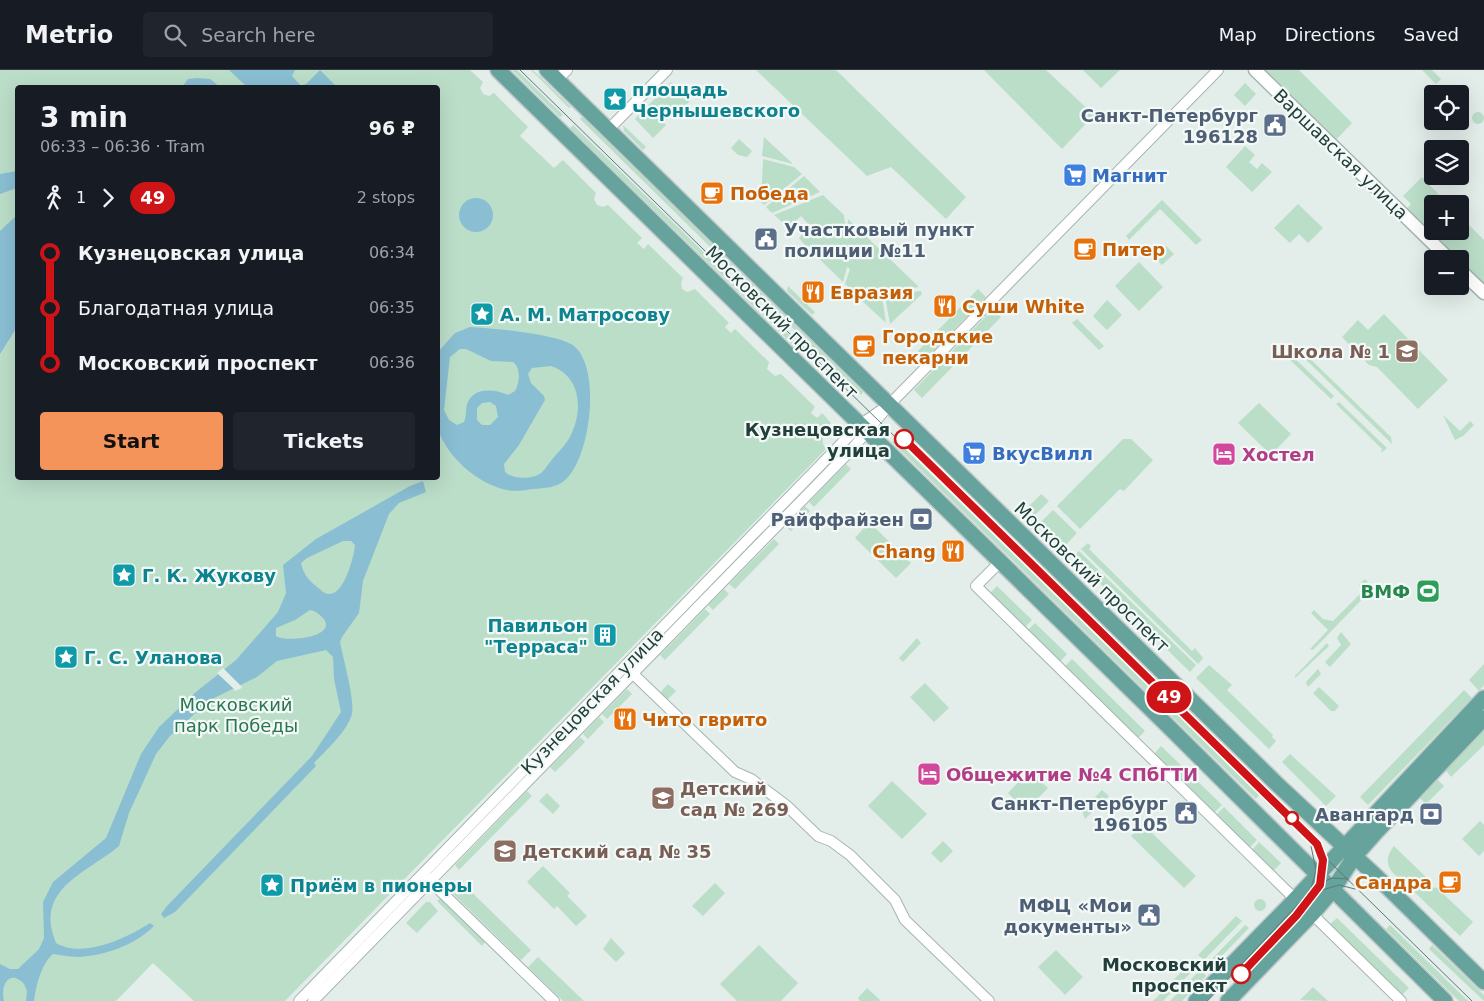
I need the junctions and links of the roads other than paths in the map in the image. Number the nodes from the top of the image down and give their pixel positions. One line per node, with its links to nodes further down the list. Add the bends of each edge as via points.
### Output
1 (498, 70): 11 (main road, Московский проспект)
2 (667, 70): 6 (street)
3 (1218, 70): 10 (street, Кузнецовская улица)
4 (1255, 70): 7 (street, Варшавская улица)
5 (557, 73): 6 (main road, Московский проспект)
6 (608, 130): 10 (main road, Московский проспект)
7 (1440, 250)
8 (1469, 279): 9 (street)
9 (1484, 293)
10 (889, 405): 11 (street, Кузнецовская улица); 16 (main road, Московский проспект)
11 (864, 429): 12 (main road, Московский проспект); 13 (street, Кузнецовская улица)
12 (1000, 562): 17 (main road, Московский проспект); 20 (street, via 976,586)
13 (629, 670): 18 (street, Кузнецовская улица); 26 (street, via 735,772 752,779 818,836 850,855 895,900 905,920)
14 (1484, 698): 16 (main road)
15 (1484, 718): 16 (main road)
16 (1349, 852): 17 (main road); 19 (main road); 22 (main road, Московский проспект)
17 (1317, 875): 19 (main road, Московский проспект); 20 (main road)
18 (427, 878): 23 (street, Кузнецовская улица); 24 (street, Кузнецовская улица); 25 (street)
19 (1332, 891): 21 (main road); 30 (main road, Московский проспект)
20 (1295, 899): 27 (main road)
21 (1312, 914): 28 (main road); 29 (street)
22 (1484, 982)
23 (299, 1001)
24 (313, 1001)
25 (554, 1001)
26 (988, 1001)
27 (1196, 1001)
28 (1228, 1001)
29 (1401, 1001)
30 (1445, 1001)

